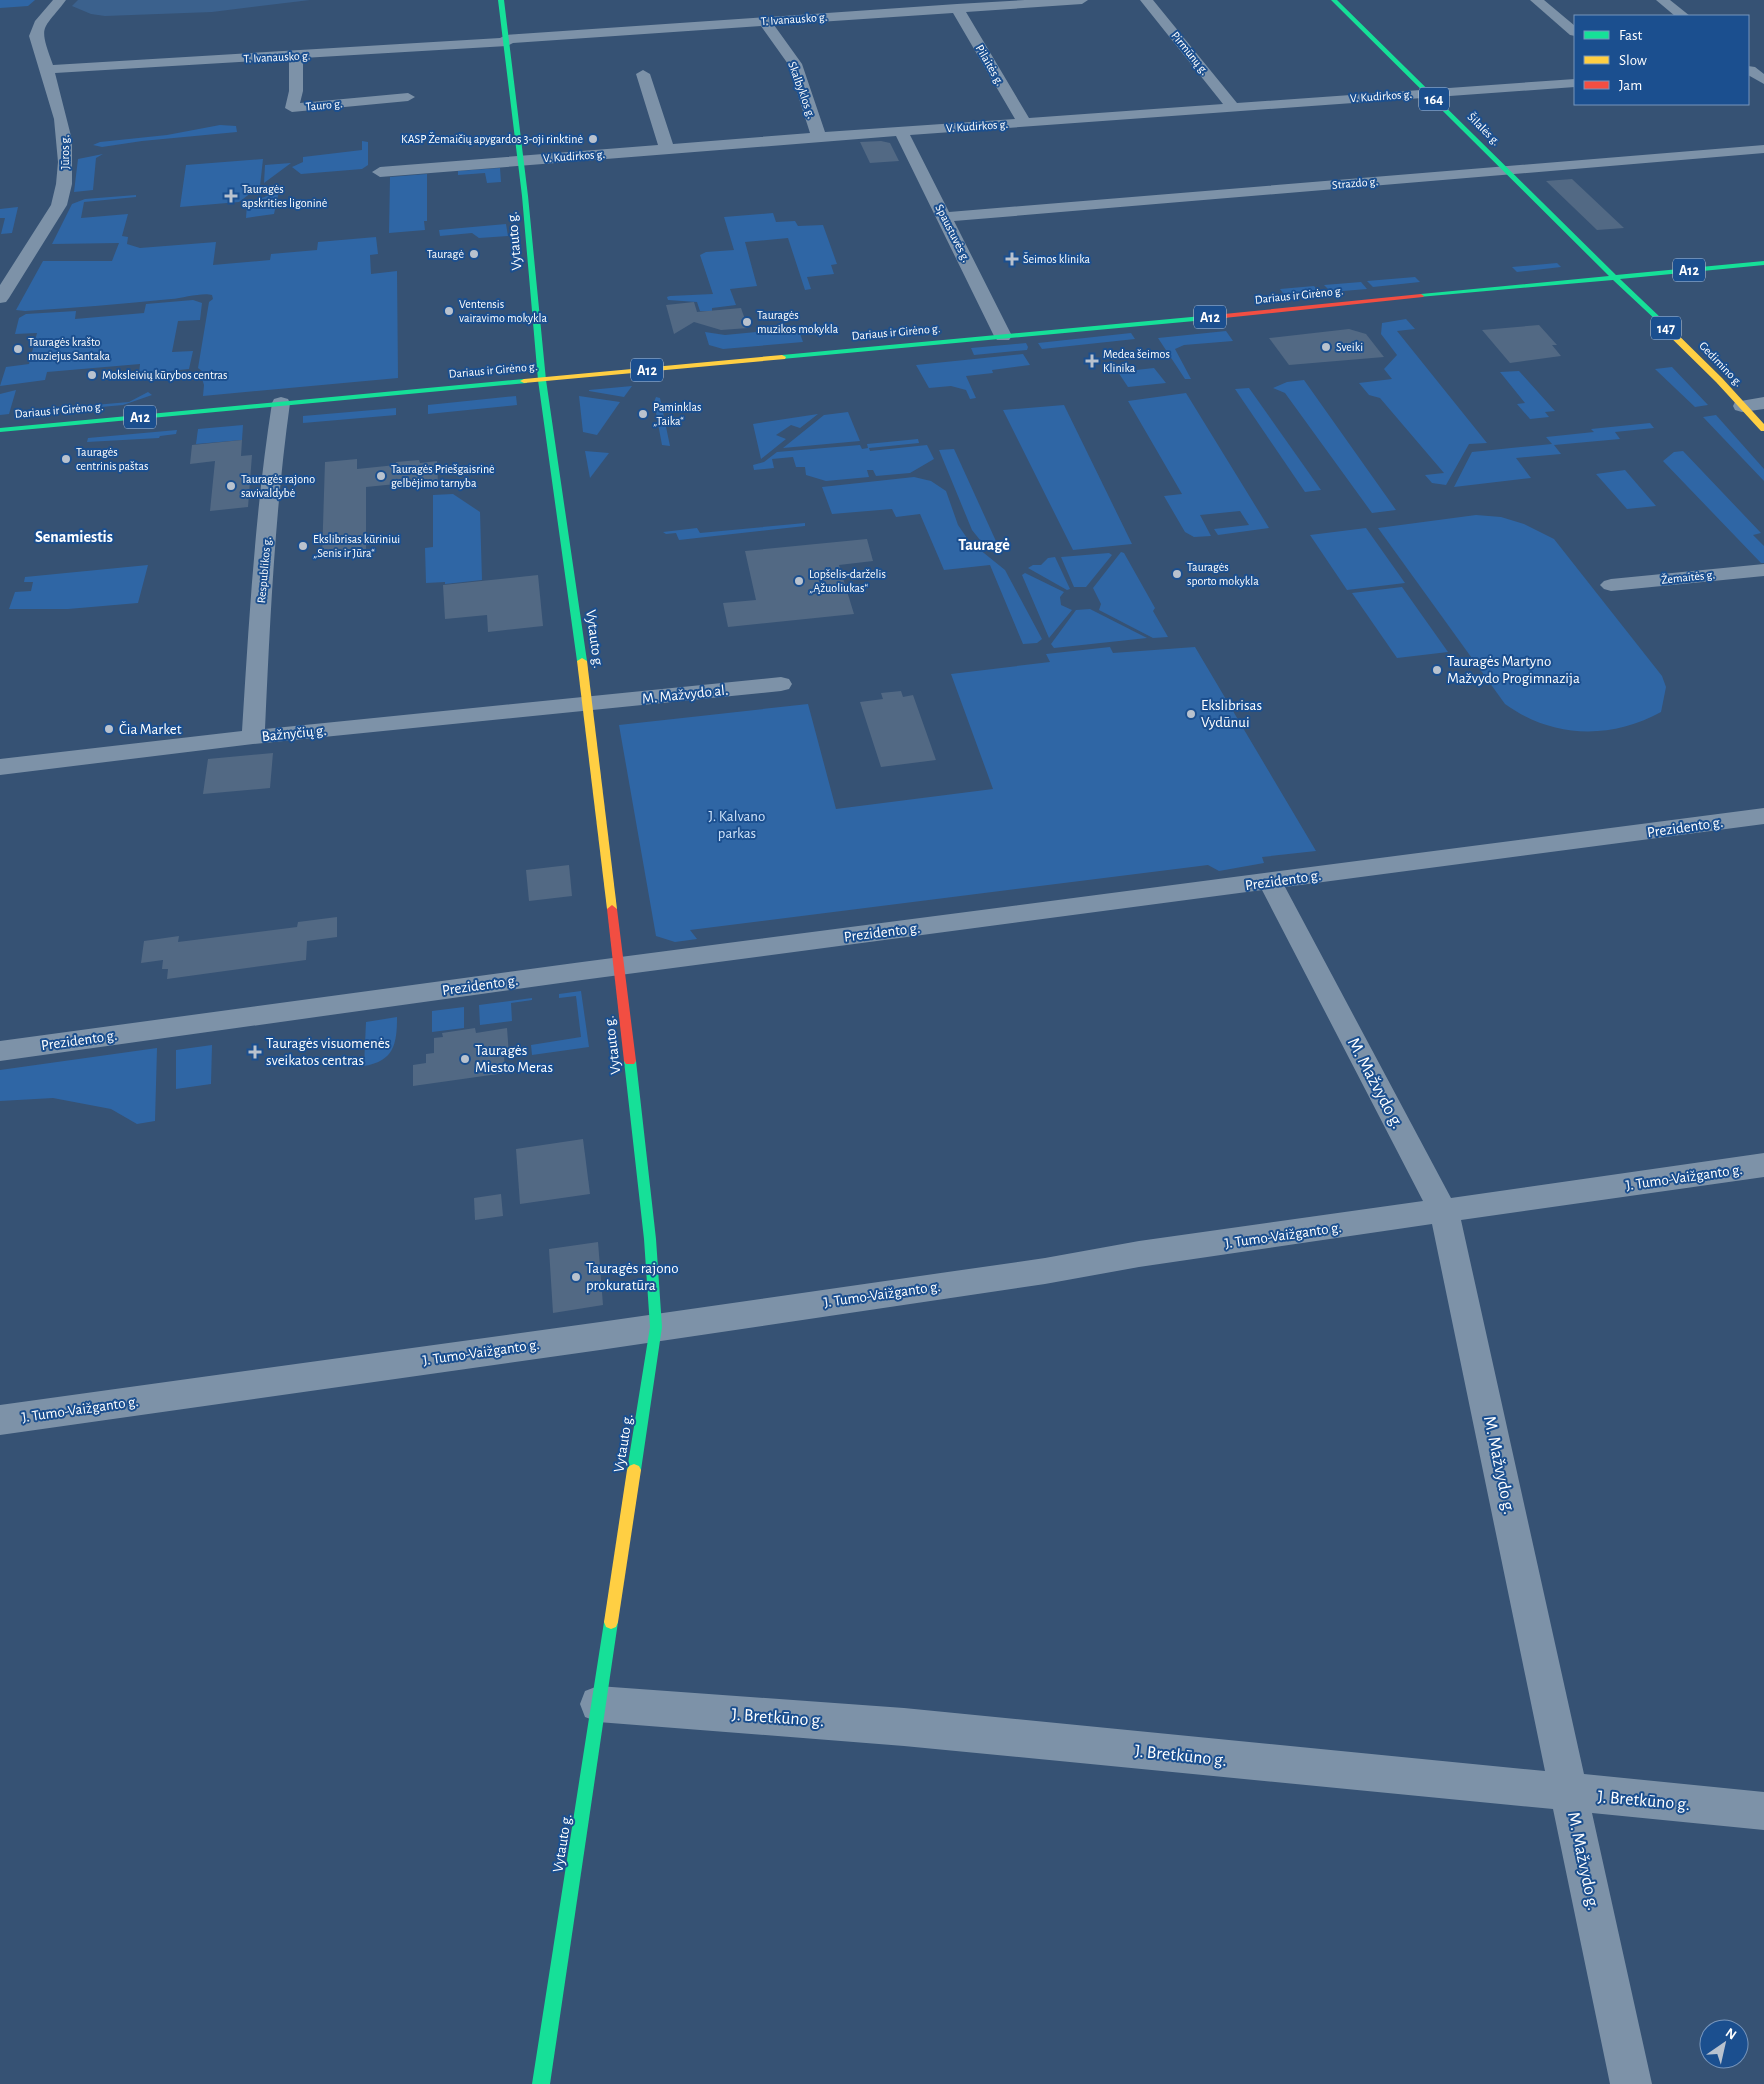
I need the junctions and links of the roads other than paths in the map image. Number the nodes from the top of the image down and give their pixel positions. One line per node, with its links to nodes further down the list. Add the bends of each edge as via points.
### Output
1 (60, 0): 14 (street, Jūros g., via 36,29)
2 (502, 0): 12 (main road, Vytauto g.)
3 (1082, 0): 8 (street, T. Ivanausko g.)
4 (1146, 0): 21 (street, Pirmūnų g.)
5 (1334, 0): 19 (main road, Šilalės g. / 164)
6 (1536, 0): 11 (street)
7 (1662, 0): 9 (street)
8 (957, 8): 10 (street, T. Ivanausko g.); 22 (street, Pilaitės g.)
9 (1682, 15)
10 (764, 21): 12 (street, T. Ivanausko g.); 24 (street, Skalbyklos g., via 795,64)
11 (1574, 31)
12 (506, 41): 13 (street, T. Ivanausko g.); 27 (main road, Vytauto g.)
13 (296, 56): 14 (street, T. Ivanausko g.); 20 (street, Tauro g., via 296,91 292,108)
14 (47, 70): 33 (street, Jūros g., via 65,128 63,194)
15 (1754, 70): 17 (street)
16 (643, 74): 25 (street)
17 (1764, 80)
18 (1574, 83): 19 (street, V. Kudirkos g.)
19 (1429, 93): 21 (street, V. Kudirkos g.); 28 (main road, Šilalės g. / 164)
20 (408, 97)
21 (1233, 107): 22 (street, V. Kudirkos g.)
22 (1024, 122): 23 (street, V. Kudirkos g.)
23 (901, 131): 24 (street, V. Kudirkos g.); 30 (street, Spaustuvės g.)
24 (819, 137): 25 (street, V. Kudirkos g.)
25 (667, 149): 27 (street, V. Kudirkos g.)
26 (1764, 149): 28 (street, Strazdo g.)
27 (519, 160): 29 (street, V. Kudirkos g.); 35 (main road, Vytauto g.)
28 (1506, 171): 30 (street, Strazdo g.); 32 (main road, Šilalės g. / 164)
29 (380, 172)
30 (945, 218): 34 (street, Spaustuvės g.)
31 (1764, 263): 32 (main road, Dariaus ir Girėno g. / A12)
32 (1613, 277): 34 (main road, Dariaus ir Girėno g. / A12); 38 (main road, Gedimino g. / 147)
33 (0, 298)
34 (1003, 336): 35 (main road, Dariaus ir Girėno g. / A12)
35 (542, 380): 37 (main road, Dariaus ir Girėno g. / A12); 44 (main road, Vytauto g.)
36 (1764, 403): 38 (street)
37 (281, 404): 40 (main road, Dariaus ir Girėno g. / A12); 45 (street, Respublikos g., via 261,592)
38 (1742, 406): 39 (main road, Gedimino g. / 147)
39 (1764, 429)
40 (0, 430)
41 (1764, 570): 42 (street, Žemaitės g.)
42 (1611, 585)
43 (781, 684): 44 (street, M. Mažvydo al.)
44 (588, 703): 45 (street, Bažnyčių g.); 49 (main road, Vytauto g.)
45 (254, 737): 46 (street, Bažnyčių g.)
46 (0, 767)
47 (1764, 816): 48 (street, Prezidento g.)
48 (1270, 882): 49 (street, Prezidento g.); 52 (street, M. Mažvydo g.)
49 (618, 966): 50 (street, Prezidento g.); 53 (main road, Vytauto g., via 650,1239)
50 (0, 1051)
51 (1764, 1165): 52 (street, J. Tumo-Vaižganto g.)
52 (1444, 1213): 53 (street, J. Tumo-Vaižganto g., via 1139,1254 1044,1271); 56 (street, M. Mažvydo g.)
53 (656, 1327): 54 (street, J. Tumo-Vaižganto g.); 55 (main road, Vytauto g.)
54 (0, 1420)
55 (598, 1704): 56 (street, J. Bretkūno g., via 904,1727); 58 (main road, Vytauto g.)
56 (1570, 1793): 57 (street, J. Bretkūno g.); 59 (street, M. Mažvydo g.)
57 (1764, 1811)
58 (541, 2084)
59 (1631, 2084)

